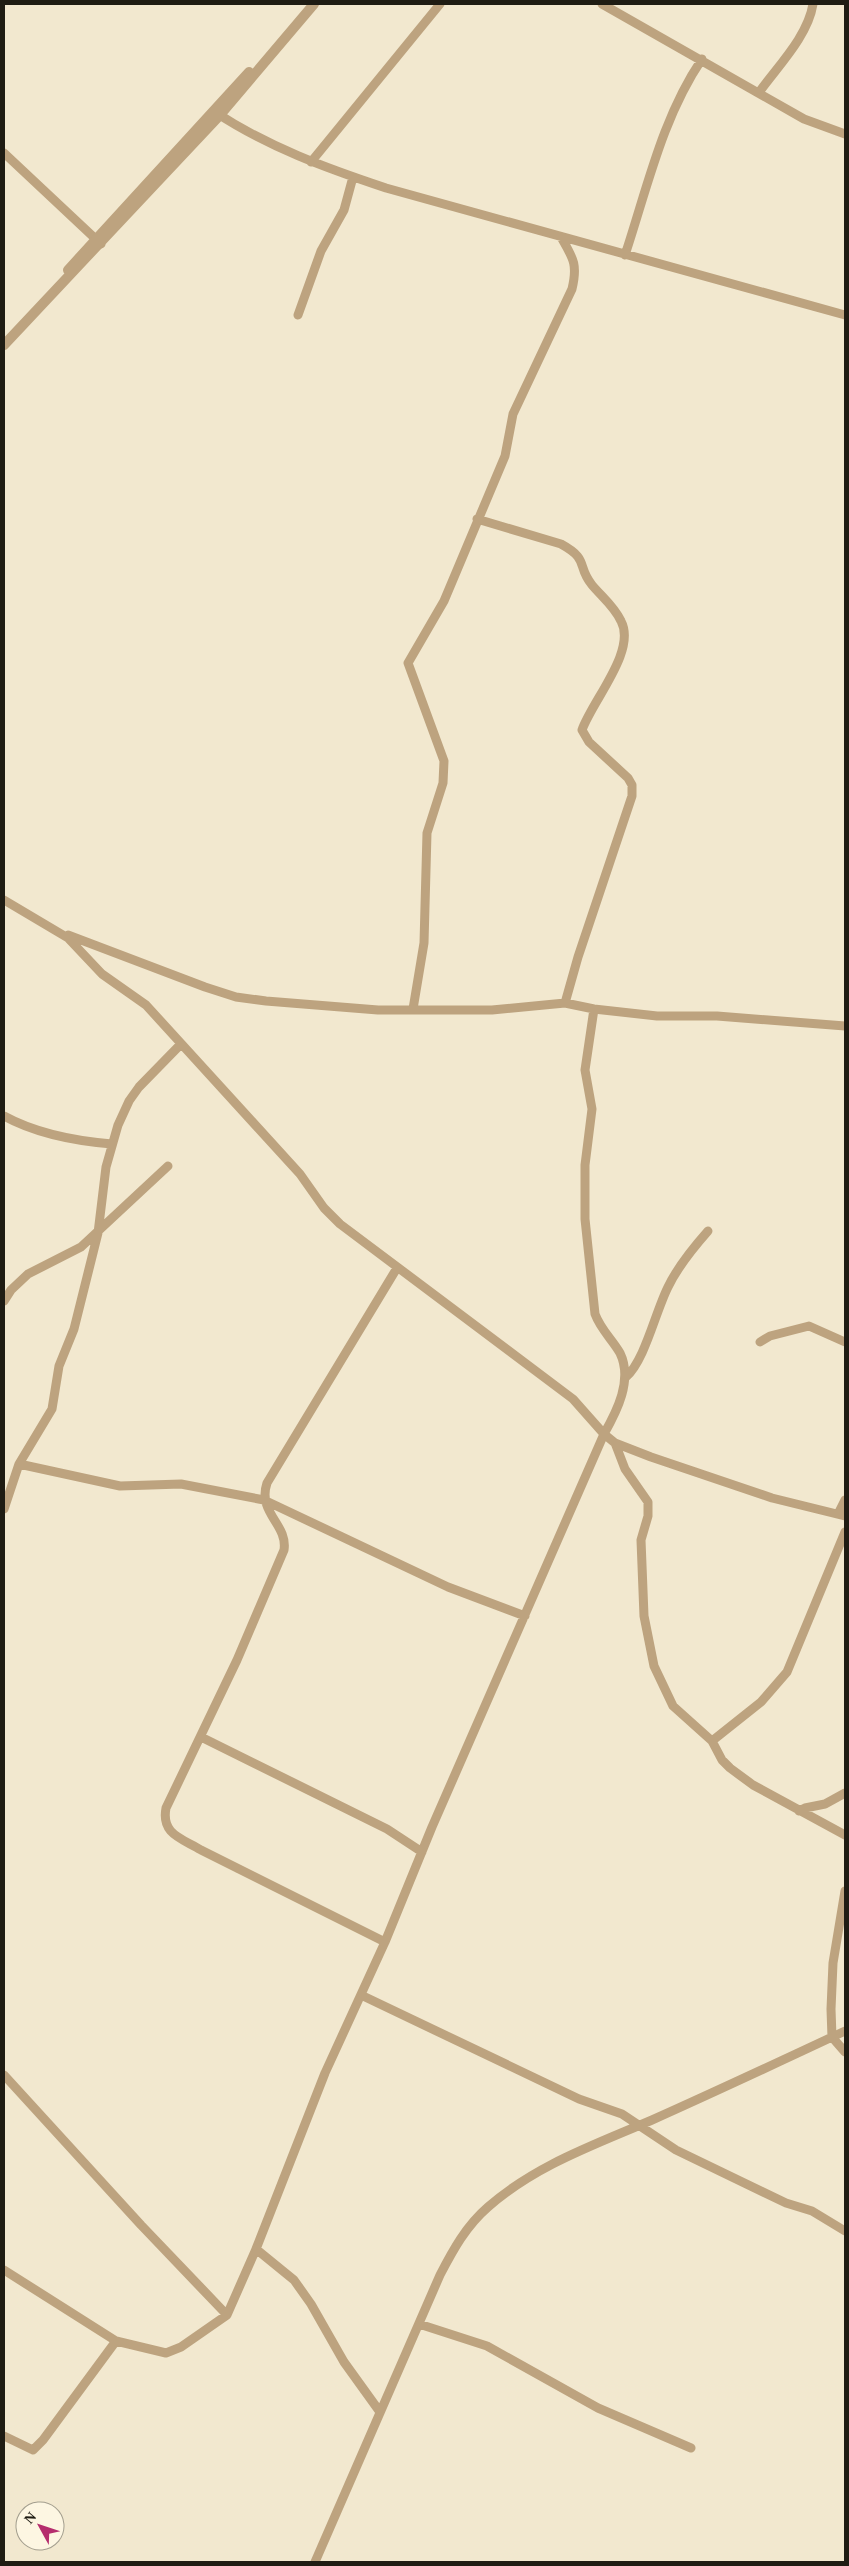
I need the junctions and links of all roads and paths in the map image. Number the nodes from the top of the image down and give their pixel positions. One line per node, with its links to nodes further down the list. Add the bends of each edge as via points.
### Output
1 (313, 4): 7 (street)
2 (440, 4): 10 (street)
3 (602, 4): 5 (street)
4 (813, 4): 6 (street, via 798,38)
5 (702, 59): 6 (street); 14 (street, via 675,105)
6 (760, 92): 8 (street, via 804,118)
7 (217, 113): 10 (street, via 265,141); 13 (street)
8 (845, 134)
9 (4, 153): 13 (street)
10 (311, 162): 11 (street)
11 (353, 177): 12 (street); 15 (street, via 344,210 321,250)
12 (560, 237): 14 (street); 18 (street, via 574,259 576,268 572,289 513,414 505,456)
13 (98, 241): 17 (street)
14 (625, 255): 16 (street)
15 (298, 315)
16 (845, 316)
17 (4, 345)
18 (477, 519): 21 (street, via 560,544 578,554 589,581 623,623 625,636 621,654 582,730 589,742 628,778 632,796); 22 (street, via 444,602 408,663 444,761 443,783 427,833 424,943)
19 (4, 900): 20 (street)
20 (58, 931): 22 (street, via 236,997 378,1010); 25 (street, via 78,946 102,974 146,1005)
21 (565, 1003): 22 (street, via 492,1010); 23 (street)
22 (413, 1009)
23 (594, 1009): 24 (street, via 657,1016 717,1016); 35 (street, via 585,1070 592,1109 584,1165 585,1219 595,1314 600,1327 620,1353)
24 (845, 1026)
25 (180, 1045): 27 (street, via 139,1087 122,1115); 31 (street, via 300,1174 332,1217)
26 (4, 1118): 27 (street, via 42,1131)
27 (112, 1144): 30 (street)
28 (168, 1166): 30 (street)
29 (708, 1230): 35 (street, via 687,1255 668,1286 639,1363)
30 (98, 1233): 32 (street, via 73,1252 28,1274); 38 (street, via 74,1329 59,1366 52,1409)
31 (397, 1268): 36 (street, via 573,1400); 39 (street, via 267,1483)
32 (4, 1301)
33 (760, 1342): 34 (street, via 770,1336 809,1326)
34 (845, 1342)
35 (626, 1377): 36 (street, via 623,1392)
36 (604, 1434): 37 (street); 44 (street)
37 (615, 1443): 42 (street, via 772,1498); 46 (street, via 625,1469 648,1502 648,1516 641,1540 644,1616 654,1666 673,1706)
38 (19, 1464): 39 (street, via 120,1486 175,1483); 41 (street)
39 (264, 1500): 44 (street, via 448,1587); 45 (street, via 284,1536 284,1550)
40 (845, 1500): 42 (street)
41 (4, 1509)
42 (842, 1515)
43 (845, 1532): 46 (street, via 787,1672 760,1702)
44 (525, 1616): 50 (street)
45 (201, 1737): 50 (street, via 387,1829); 52 (street, via 166,1808 164,1822 167,1828 201,1850)
46 (712, 1741): 48 (street, via 730,1768)
47 (845, 1793): 48 (street, via 825,1804)
48 (799, 1812): 49 (street)
49 (845, 1835)
50 (422, 1852): 52 (street)
51 (845, 1891): 55 (street, via 833,1963)
52 (385, 1942): 53 (street)
53 (361, 1995): 58 (street); 60 (street, via 325,2073)
54 (845, 2031): 55 (street)
55 (832, 2037): 56 (street); 58 (street)
56 (845, 2052)
57 (4, 2075): 62 (street)
58 (640, 2125): 59 (street, via 676,2150 786,2203 812,2211); 63 (street, via 547,2166 486,2208 459,2240)
59 (845, 2231)
60 (256, 2249): 62 (street); 65 (street, via 294,2280 344,2362)
61 (4, 2270): 64 (street)
62 (227, 2315): 64 (street, via 181,2348 166,2353)
63 (419, 2324): 65 (street); 67 (street, via 487,2346 598,2408)
64 (116, 2341): 66 (street, via 33,2450)
65 (380, 2412): 68 (street)
66 (4, 2436)
67 (691, 2448)
68 (315, 2562)

